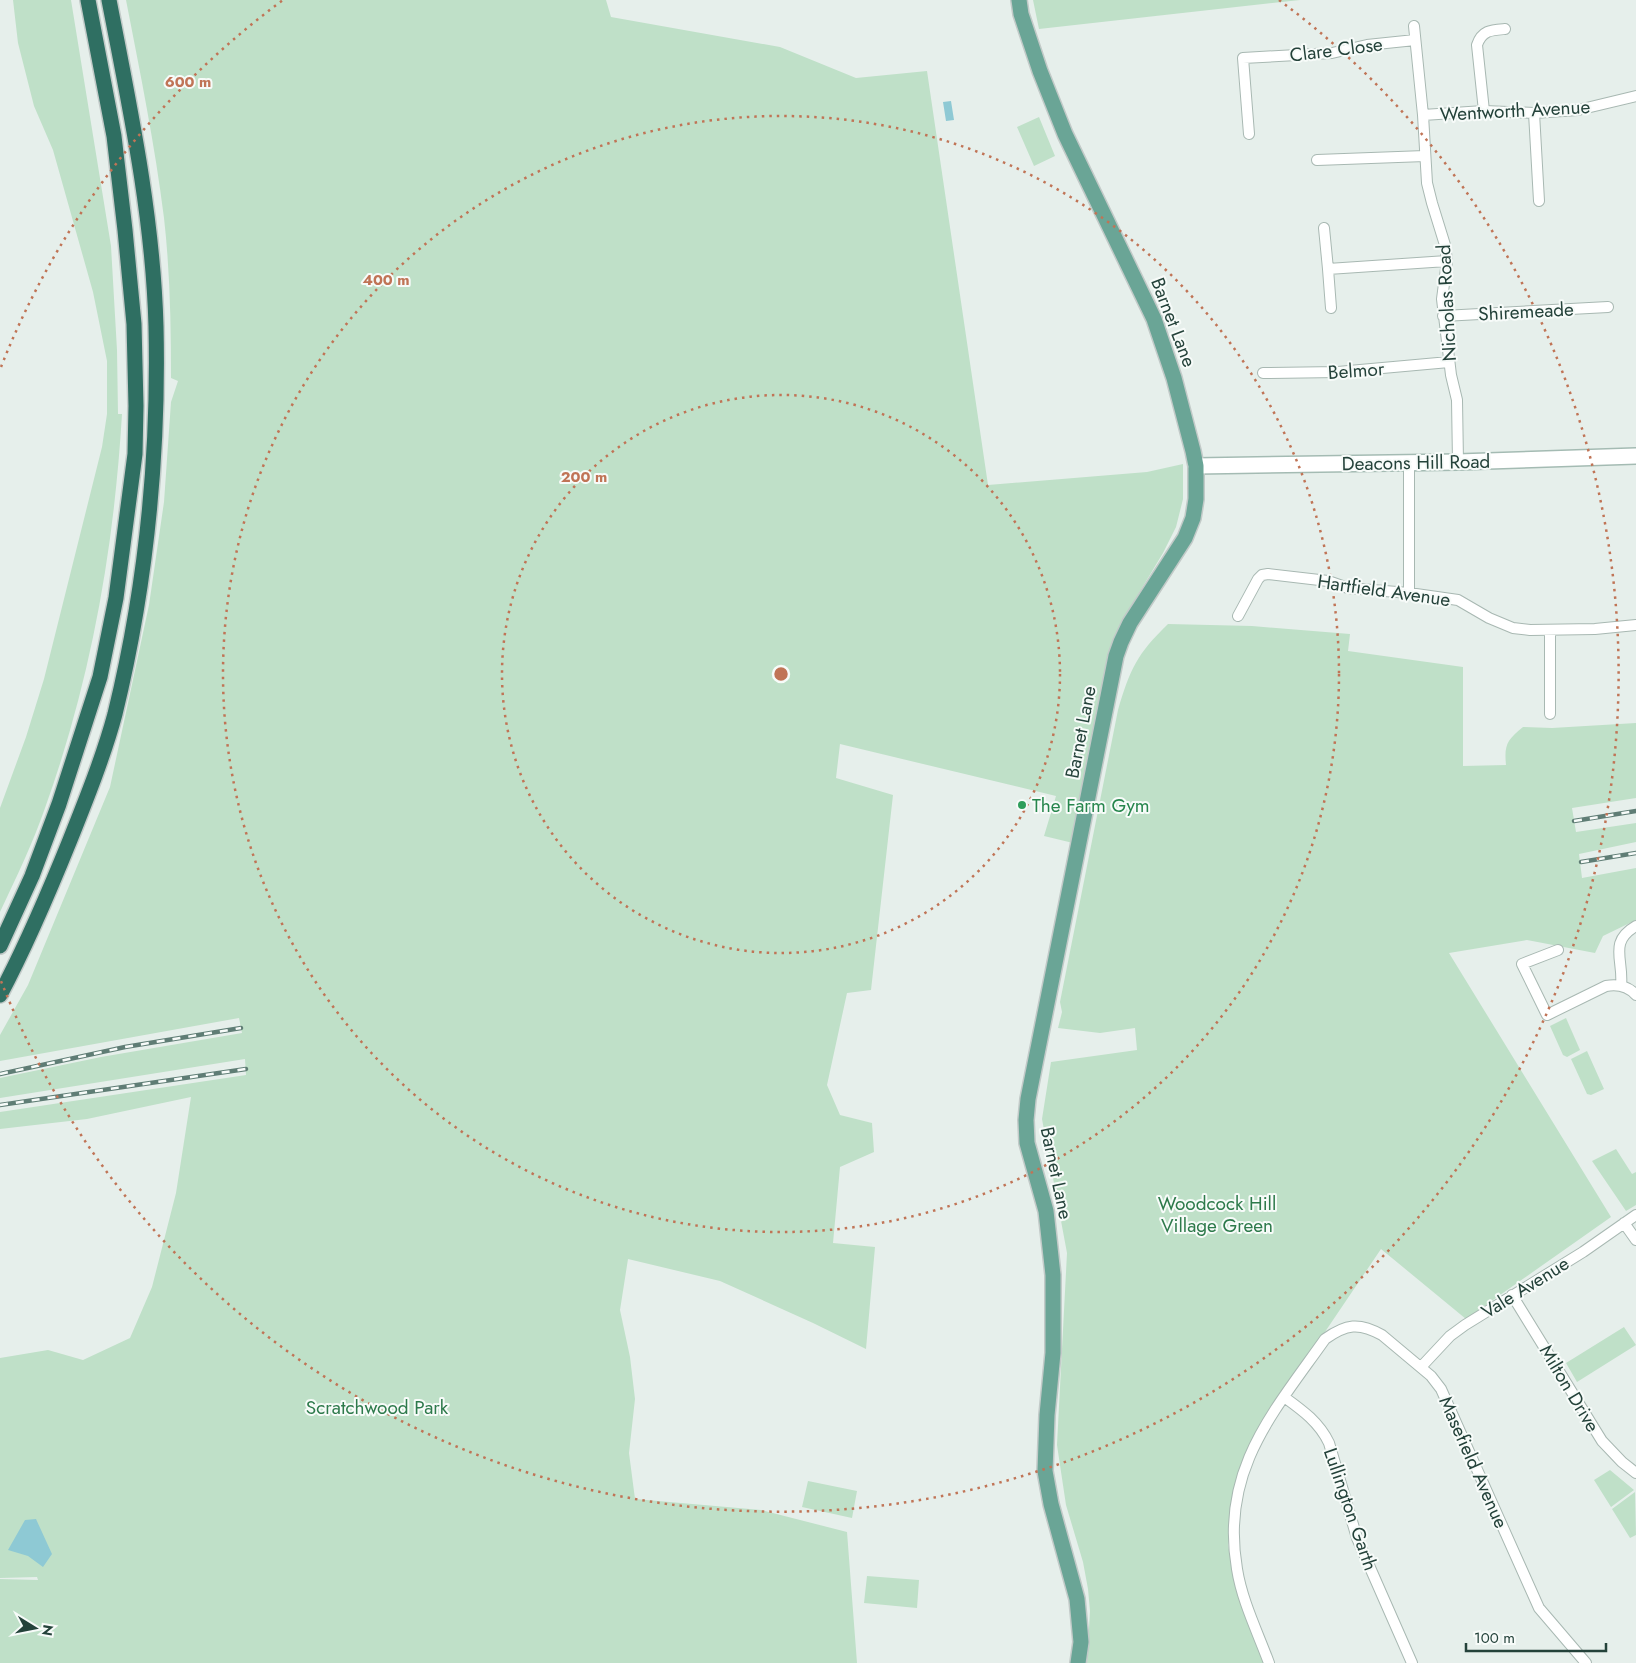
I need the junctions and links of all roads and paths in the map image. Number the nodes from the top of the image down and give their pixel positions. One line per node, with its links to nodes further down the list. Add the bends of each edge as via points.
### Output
1 (88, 0): 33 (highway, via 114,136 126,230 134,324 135,454 116,598 100,677 59,804 32,876)
2 (109, 0): 36 (highway, via 140,164 150,244 156,324 155,440 150,514 135,620 114,716 86,800 52,884)
3 (1019, 0): 26 (main road, Barnet Lane, via 1040,71 1065,134 1154,320 1174,378)
4 (1414, 26): 6 (street, Nicholas Road)
5 (1505, 29): 8 (street, via 1487,32 1477,45)
6 (1415, 40): 10 (street, Nicholas Road); 11 (street, Clare Close, via 1366,45 1332,54 1243,58)
7 (1636, 96): 9 (street, Wentworth Avenue, via 1586,109)
8 (1484, 111): 9 (street, Wentworth Avenue); 10 (street, Wentworth Avenue)
9 (1534, 112): 14 (street)
10 (1423, 115): 12 (street, Nicholas Road)
11 (1249, 134)
12 (1425, 156): 13 (street); 16 (street, Nicholas Road, via 1427,183)
13 (1317, 160)
14 (1539, 201)
15 (1324, 228): 17 (street)
16 (1447, 261): 17 (street); 20 (street, Nicholas Road)
17 (1328, 269): 19 (street)
18 (1608, 307): 20 (street, Shiremeade)
19 (1331, 308)
20 (1443, 316): 21 (street, Nicholas Road)
21 (1449, 362): 22 (street, Belmor, via 1338,372); 24 (street, Nicholas Road, via 1456,400)
22 (1263, 373)
23 (1636, 456): 24 (street, Deacons Hill Road)
24 (1458, 462): 25 (street, Deacons Hill Road)
25 (1409, 463): 26 (street, Deacons Hill Road); 27 (street)
26 (1196, 466): 45 (main road, Barnet Lane, via 1193,518 1185,538 1130,622 1116,656 1028,1099 1027,1142 1046,1211 1053,1274 1053,1353 1045,1471 1077,1599 1081,1642)
27 (1409, 593): 28 (street, Hartfield Avenue, via 1348,588 1328,581 1268,574 1258,579); 30 (street, Hartfield Avenue, via 1458,600 1513,628)
28 (1238, 616)
29 (1636, 625): 30 (street, Hartfield Avenue)
30 (1550, 630): 31 (street)
31 (1550, 714)
32 (1636, 926): 35 (street, via 1621,938 1618,945 1623,975)
33 (0, 946)
34 (1558, 950): 35 (street, via 1522,964 1546,1015 1606,986)
35 (1621, 986): 37 (street)
36 (0, 994)
37 (1636, 995)
38 (1636, 1215): 39 (street, Vale Avenue)
39 (1624, 1223): 40 (street); 41 (street, Vale Avenue)
40 (1636, 1240)
41 (1512, 1295): 42 (street, Vale Avenue, via 1450,1336); 44 (street, Milton Drive, via 1602,1441)
42 (1421, 1368): 43 (street, Masefield Avenue, via 1373,1330 1358,1326 1338,1330 1325,1339); 48 (street, Masefield Avenue, via 1431,1376 1448,1402 1539,1608)
43 (1284, 1397): 46 (street, Masefield Avenue, via 1262,1430 1242,1473 1233,1533 1237,1571); 47 (street, Lullington Garth, via 1310,1416 1325,1434 1357,1538)
44 (1636, 1473)
45 (1078, 1663)
46 (1269, 1663)
47 (1412, 1663)
48 (1586, 1663)

